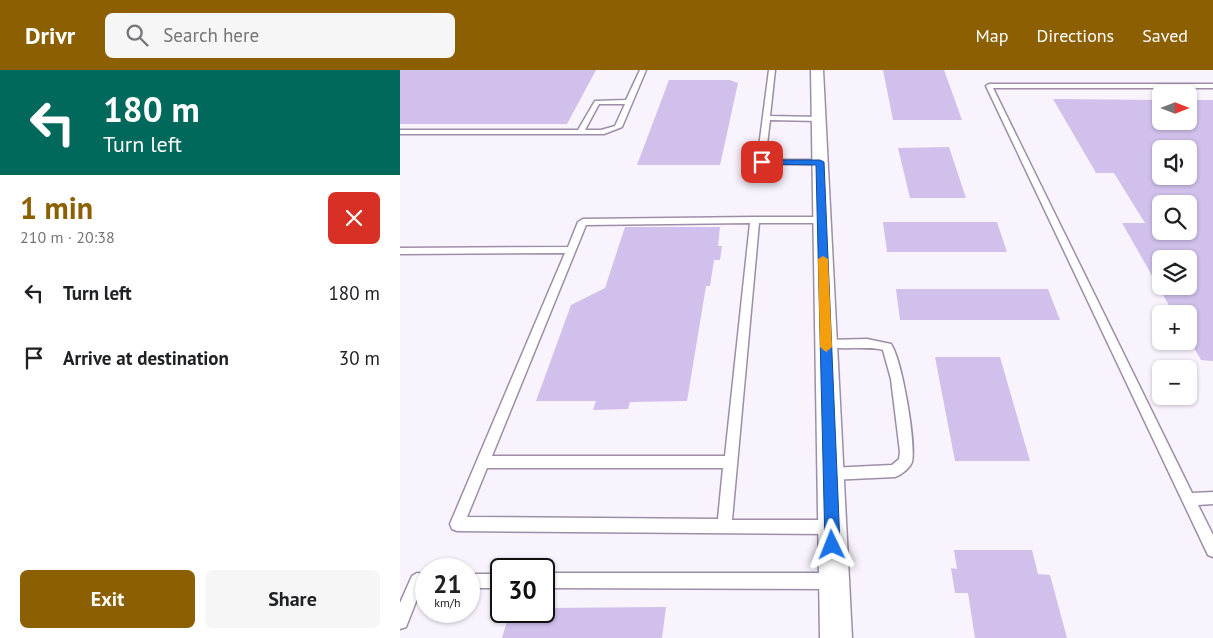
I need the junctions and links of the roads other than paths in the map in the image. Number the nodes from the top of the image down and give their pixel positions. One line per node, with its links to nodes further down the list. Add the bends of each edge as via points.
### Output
1 (643, 70): 5 (lane)
2 (772, 70): 6 (lane)
3 (817, 70): 7 (street)
4 (1213, 86): 19 (lane, via 989,86)
5 (629, 102): 9 (lane, via 618,127 601,132); 9 (lane, via 597,102)
6 (766, 118): 7 (lane); 10 (lane, via 762,162)
7 (818, 119): 10 (street)
8 (400, 132): 9 (lane)
9 (580, 132)
10 (820, 162): 12 (street)
11 (755, 220): 12 (lane); 13 (lane, via 583,222); 17 (lane)
12 (822, 220): 15 (street)
13 (572, 250): 14 (lane); 16 (lane)
14 (400, 251)
15 (826, 344): 18 (street); 18 (lane, via 874,344 892,352 906,452 905,462 895,471)
16 (483, 462): 17 (lane); 21 (lane, via 457,524)
17 (730, 462): 21 (lane)
18 (830, 474): 22 (street)
19 (1190, 498): 20 (lane); 23 (lane)
20 (1213, 498)
21 (724, 526): 22 (lane)
22 (832, 527): 25 (street)
23 (1213, 550)
24 (555, 581): 25 (lane)
25 (834, 581): 28 (street)
26 (415, 587): 27 (lane)
27 (400, 621)
28 (836, 638)

